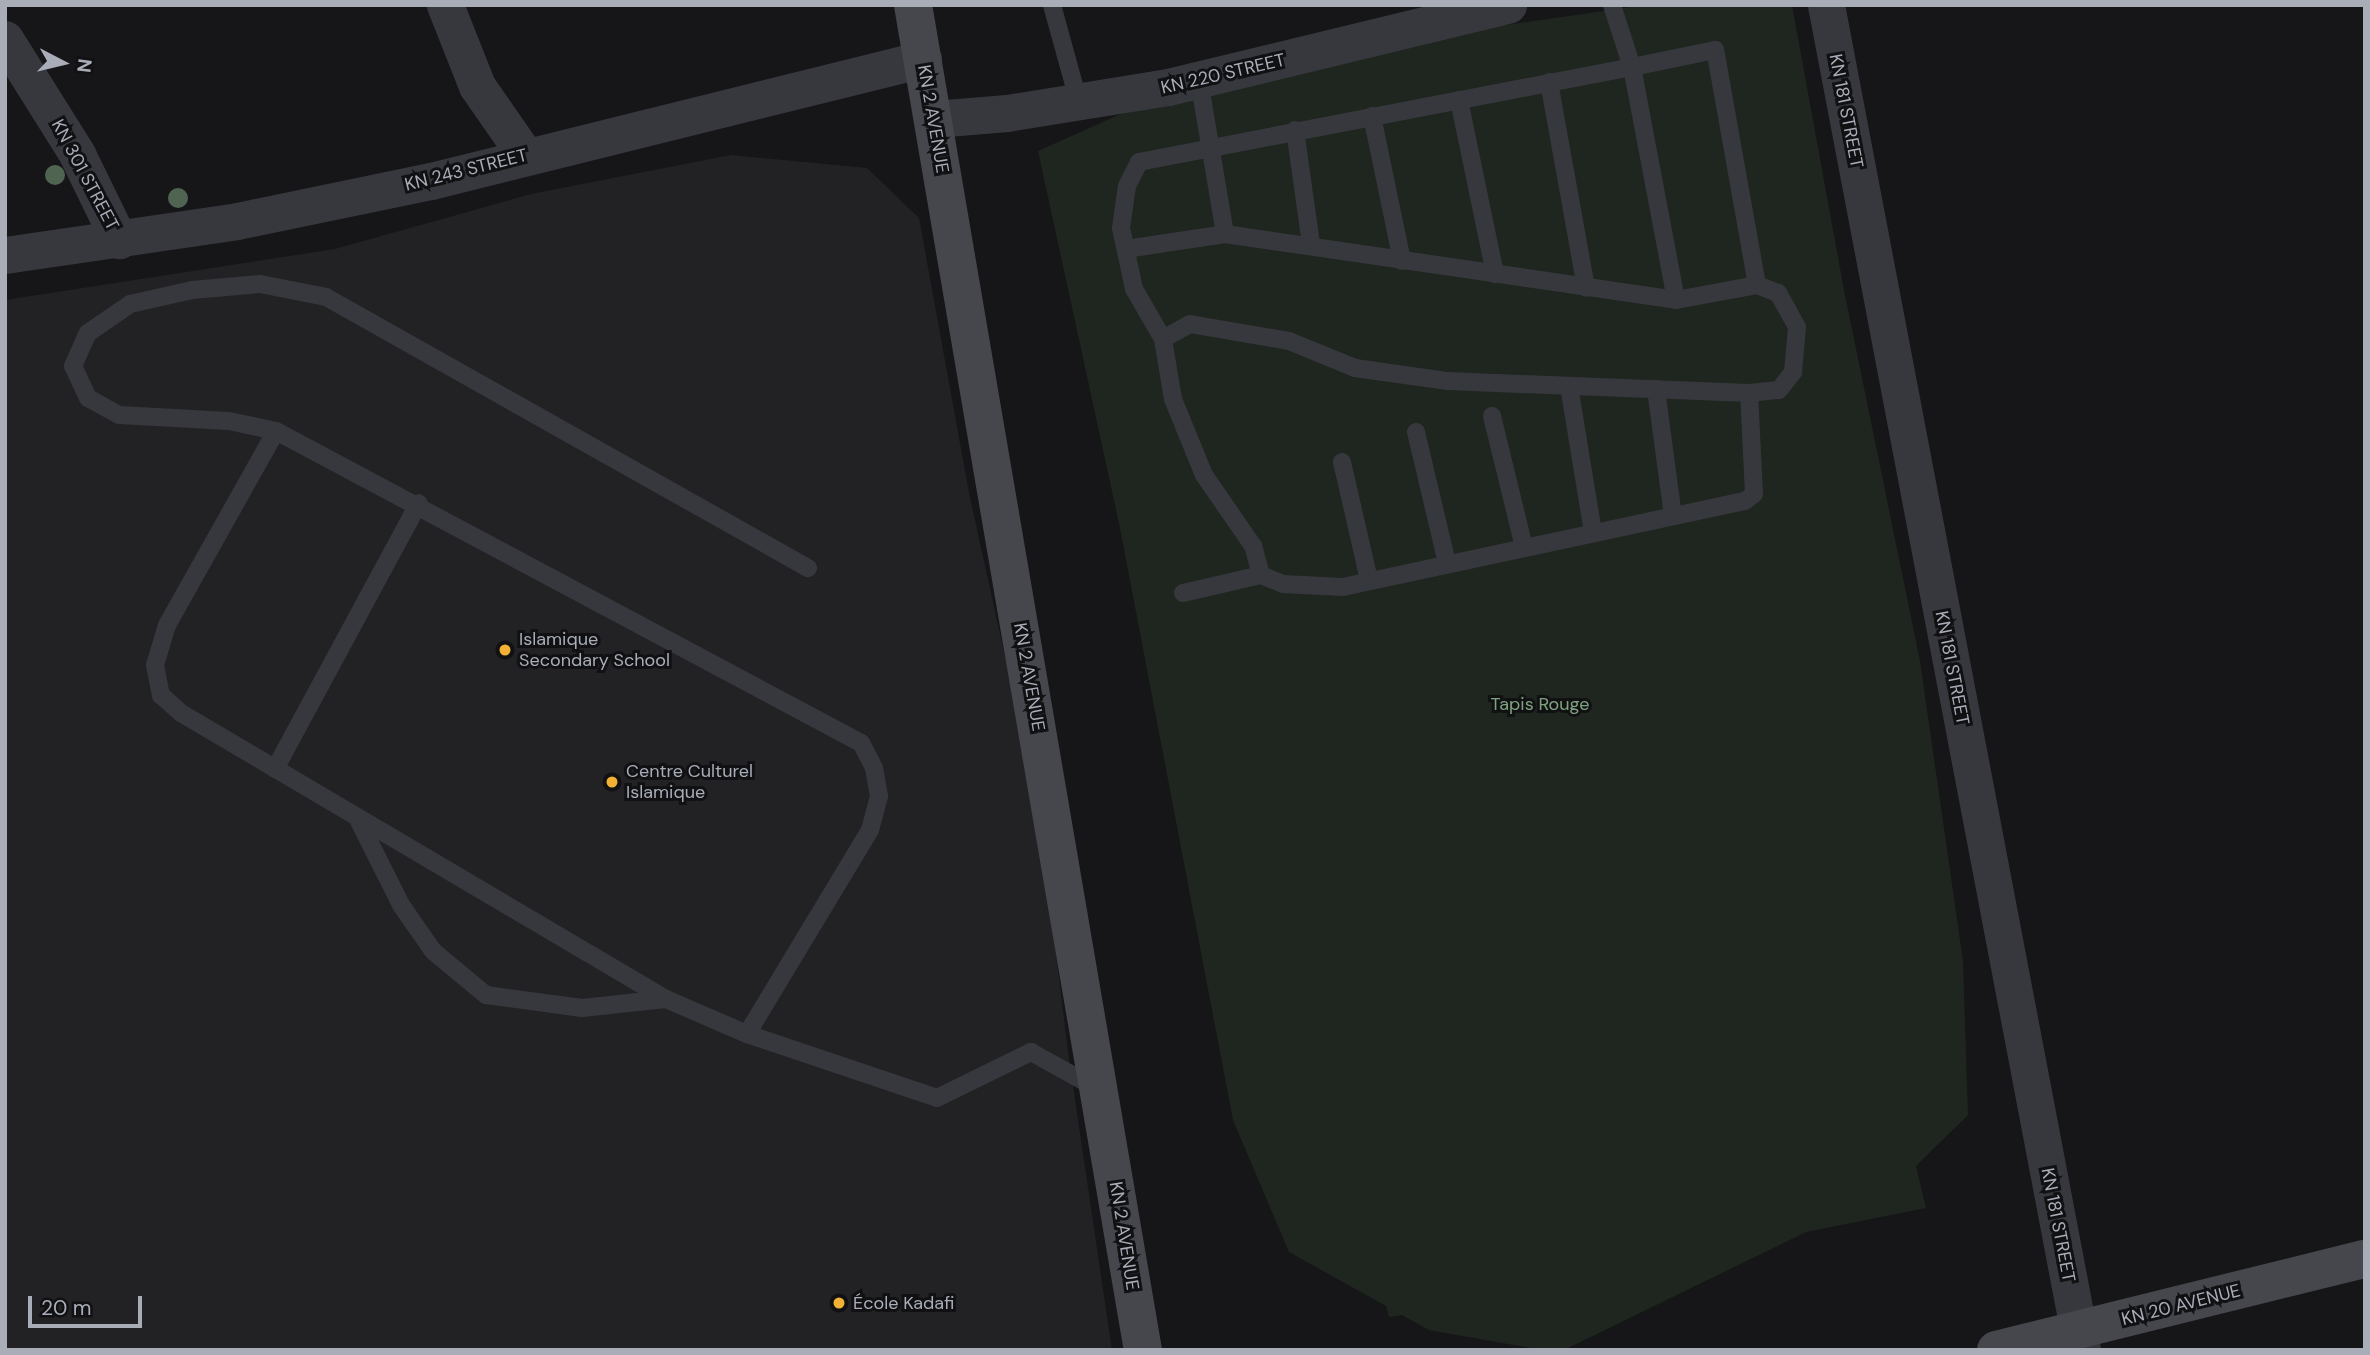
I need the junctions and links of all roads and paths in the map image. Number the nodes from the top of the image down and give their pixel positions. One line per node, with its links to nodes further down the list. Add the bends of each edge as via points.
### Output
1 (445, 5): 18 (street, via 477,86)
2 (913, 5): 8 (main road, KN 2 AVENUE)
3 (1052, 5): 13 (lane)
4 (1508, 5): 10 (street, KN 220 STREET)
5 (1612, 5): 9 (lane)
6 (1826, 5): 52 (street, KN 181 STREET)
7 (5, 39): 20 (street, KN 301 STREET, via 76,154)
8 (923, 59): 15 (main road, KN 2 AVENUE); 18 (street, KN 243 STREET)
9 (1632, 67): 11 (lane); 26 (lane, via 1715,50); 28 (lane)
10 (1199, 80): 13 (street, KN 220 STREET); 17 (lane)
11 (1549, 82): 12 (lane); 27 (lane)
12 (1458, 100): 14 (lane); 25 (lane)
13 (1079, 103): 15 (street, KN 220 STREET)
14 (1372, 116): 16 (lane); 24 (lane)
15 (933, 120): 50 (main road, KN 2 AVENUE)
16 (1295, 130): 17 (lane); 21 (lane)
17 (1208, 147): 19 (lane); 22 (lane, via 1139,162 1127,186 1121,228)
18 (526, 155): 20 (street, KN 243 STREET, via 431,181 250,219)
19 (1225, 234): 21 (lane); 22 (lane)
20 (120, 240): 23 (street, KN 243 STREET)
21 (1311, 244): 24 (lane)
22 (1126, 249): 29 (lane, via 1134,289)
23 (5, 255)
24 (1402, 261): 25 (lane)
25 (1495, 274): 27 (lane)
26 (1757, 285): 28 (lane); 32 (lane, via 1778,293 1797,327 1793,372 1779,390)
27 (1586, 288): 28 (lane)
28 (1676, 300)
29 (1163, 339): 30 (lane, via 1190,324 1289,341 1354,368 1448,381); 43 (lane, via 1173,399 1204,475 1253,546)
30 (1569, 386): 31 (lane); 39 (lane)
31 (1656, 389): 32 (lane); 38 (lane)
32 (1749, 393): 38 (lane, via 1754,494 1745,501)
33 (1492, 416): 40 (lane)
34 (276, 431): 37 (lane); 42 (lane, via 229,421 119,415 88,398 72,366 88,333 130,304 192,290 260,284 326,297); 46 (lane, via 167,625 155,665 161,695 181,713)
35 (1416, 432): 41 (lane)
36 (1342, 462): 44 (lane)
37 (419, 503): 46 (lane); 49 (lane, via 861,743 874,768 879,796 870,830)
38 (1673, 516): 39 (lane)
39 (1593, 533): 40 (lane)
40 (1524, 547): 41 (lane)
41 (1447, 563): 44 (lane)
42 (808, 568)
43 (1261, 575): 44 (lane, via 1283,584 1343,587); 45 (lane)
44 (1369, 580)
45 (1183, 593)
46 (275, 769): 47 (lane)
47 (359, 821): 48 (lane); 48 (lane, via 401,905 433,951 486,995 582,1008)
48 (666, 999): 49 (lane)
49 (747, 1034): 50 (lane, via 937,1098 1031,1052)
50 (1100, 1090): 53 (main road, KN 2 AVENUE)
51 (2365, 1259): 52 (main road, KN 20 AVENUE)
52 (2080, 1340): 54 (main road, KN 20 AVENUE)
53 (1143, 1350)
54 (1996, 1350)

